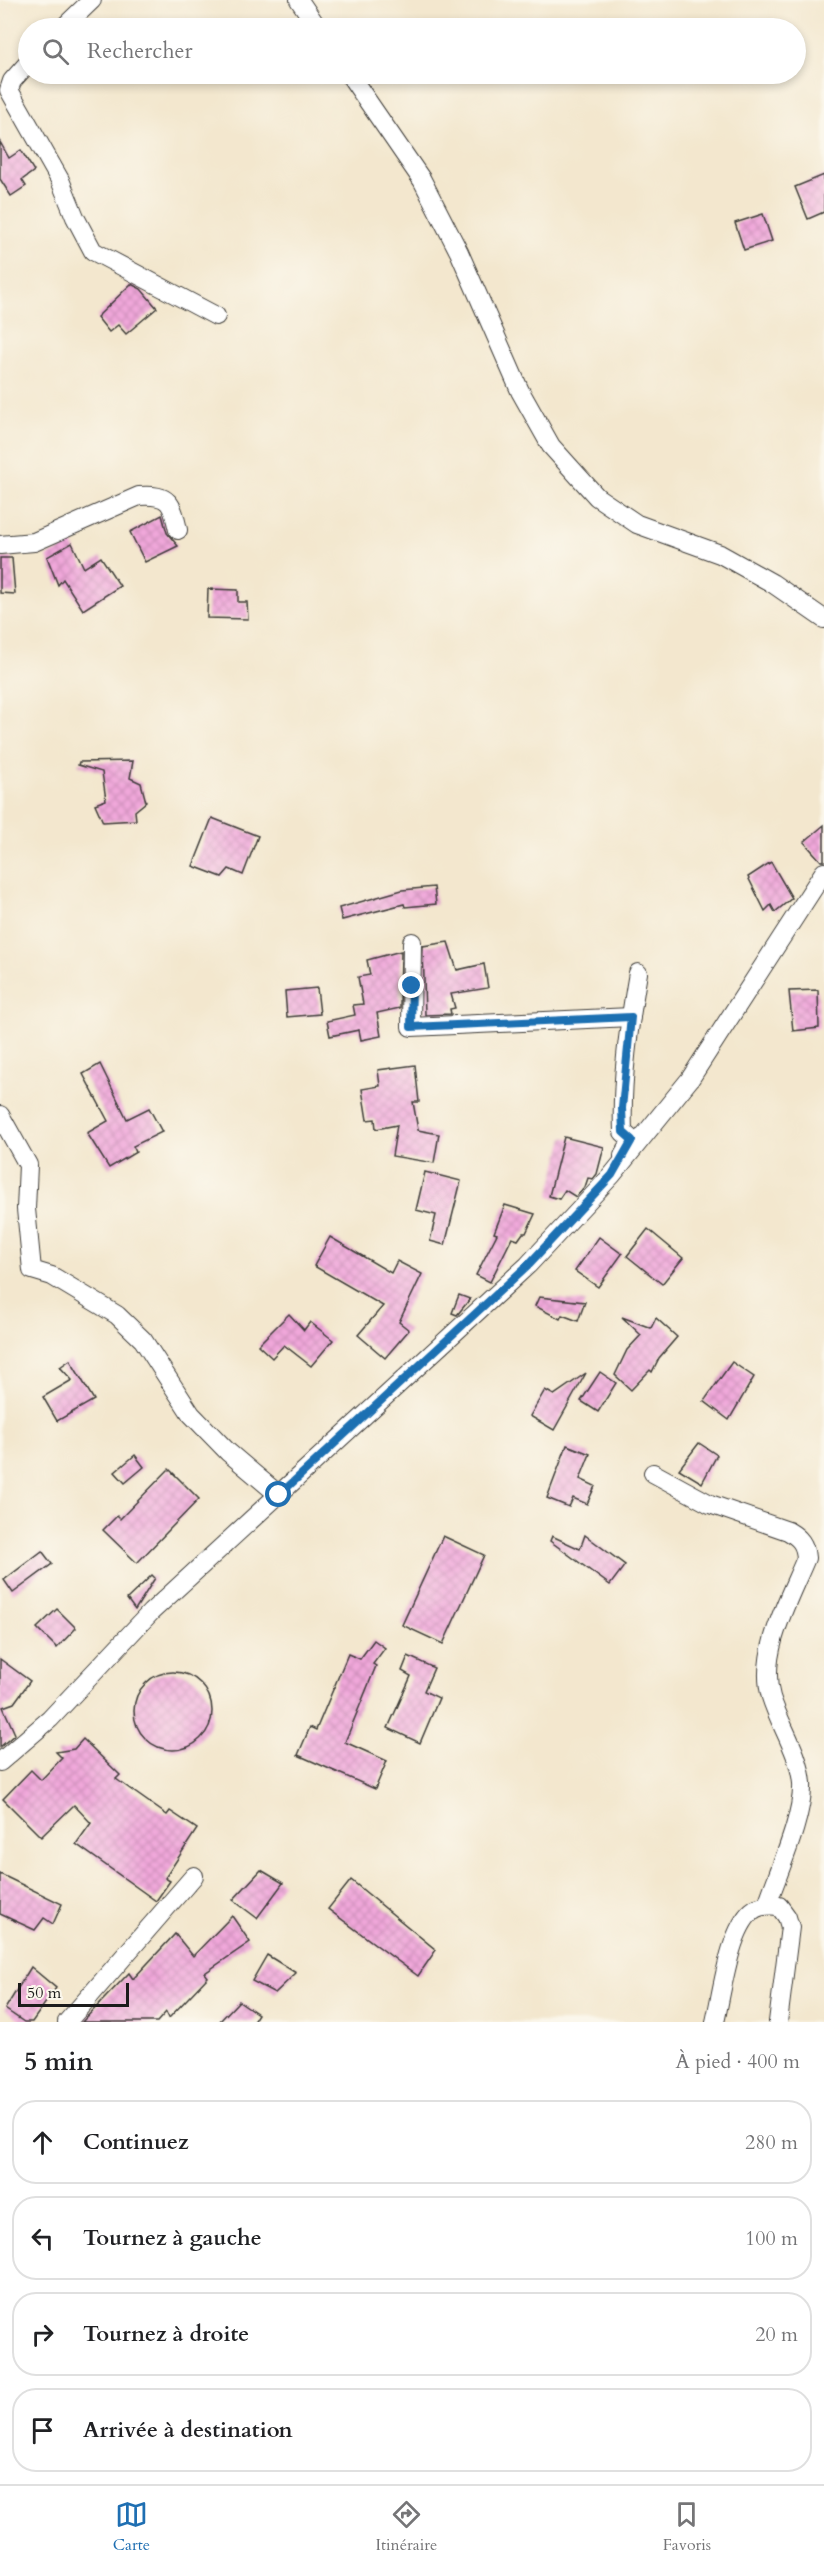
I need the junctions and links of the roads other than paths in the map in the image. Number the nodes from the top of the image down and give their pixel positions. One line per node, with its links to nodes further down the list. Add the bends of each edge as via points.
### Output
1 (92, 0): 3 (street)
2 (299, 0): 4 (street)
3 (73, 18)
4 (311, 18)
5 (18, 74): 7 (street, via 9,90 60,180 93,251)
6 (356, 84): 10 (street, via 422,180 459,252 520,391 551,446 597,497 637,524 720,554)
7 (216, 316)
8 (178, 530): 9 (street, via 172,506 165,499 140,496 34,542)
9 (0, 545)
10 (824, 619)
11 (824, 872): 16 (street, via 690,1079)
12 (412, 942): 14 (street, via 411,1027)
13 (638, 973): 14 (street)
14 (631, 1017): 16 (street, via 622,1108 623,1132 632,1140)
15 (0, 1115): 18 (street, via 27,1165 26,1209 32,1270 52,1276 117,1315 143,1340 191,1414 209,1434)
16 (612, 1175): 18 (street, via 528,1265)
17 (653, 1473): 21 (street, via 710,1504 788,1531 799,1537 805,1548 806,1558 773,1643 768,1675 771,1697 796,1756 802,1783 799,1809)
18 (279, 1495): 19 (street, via 152,1612 50,1719)
19 (0, 1762)
20 (194, 1876): 22 (street)
21 (767, 1905): 23 (street, via 744,1920 733,1947); 24 (street, via 778,1906 790,1927)
22 (67, 2022)
23 (715, 2022)
24 (778, 2022)

